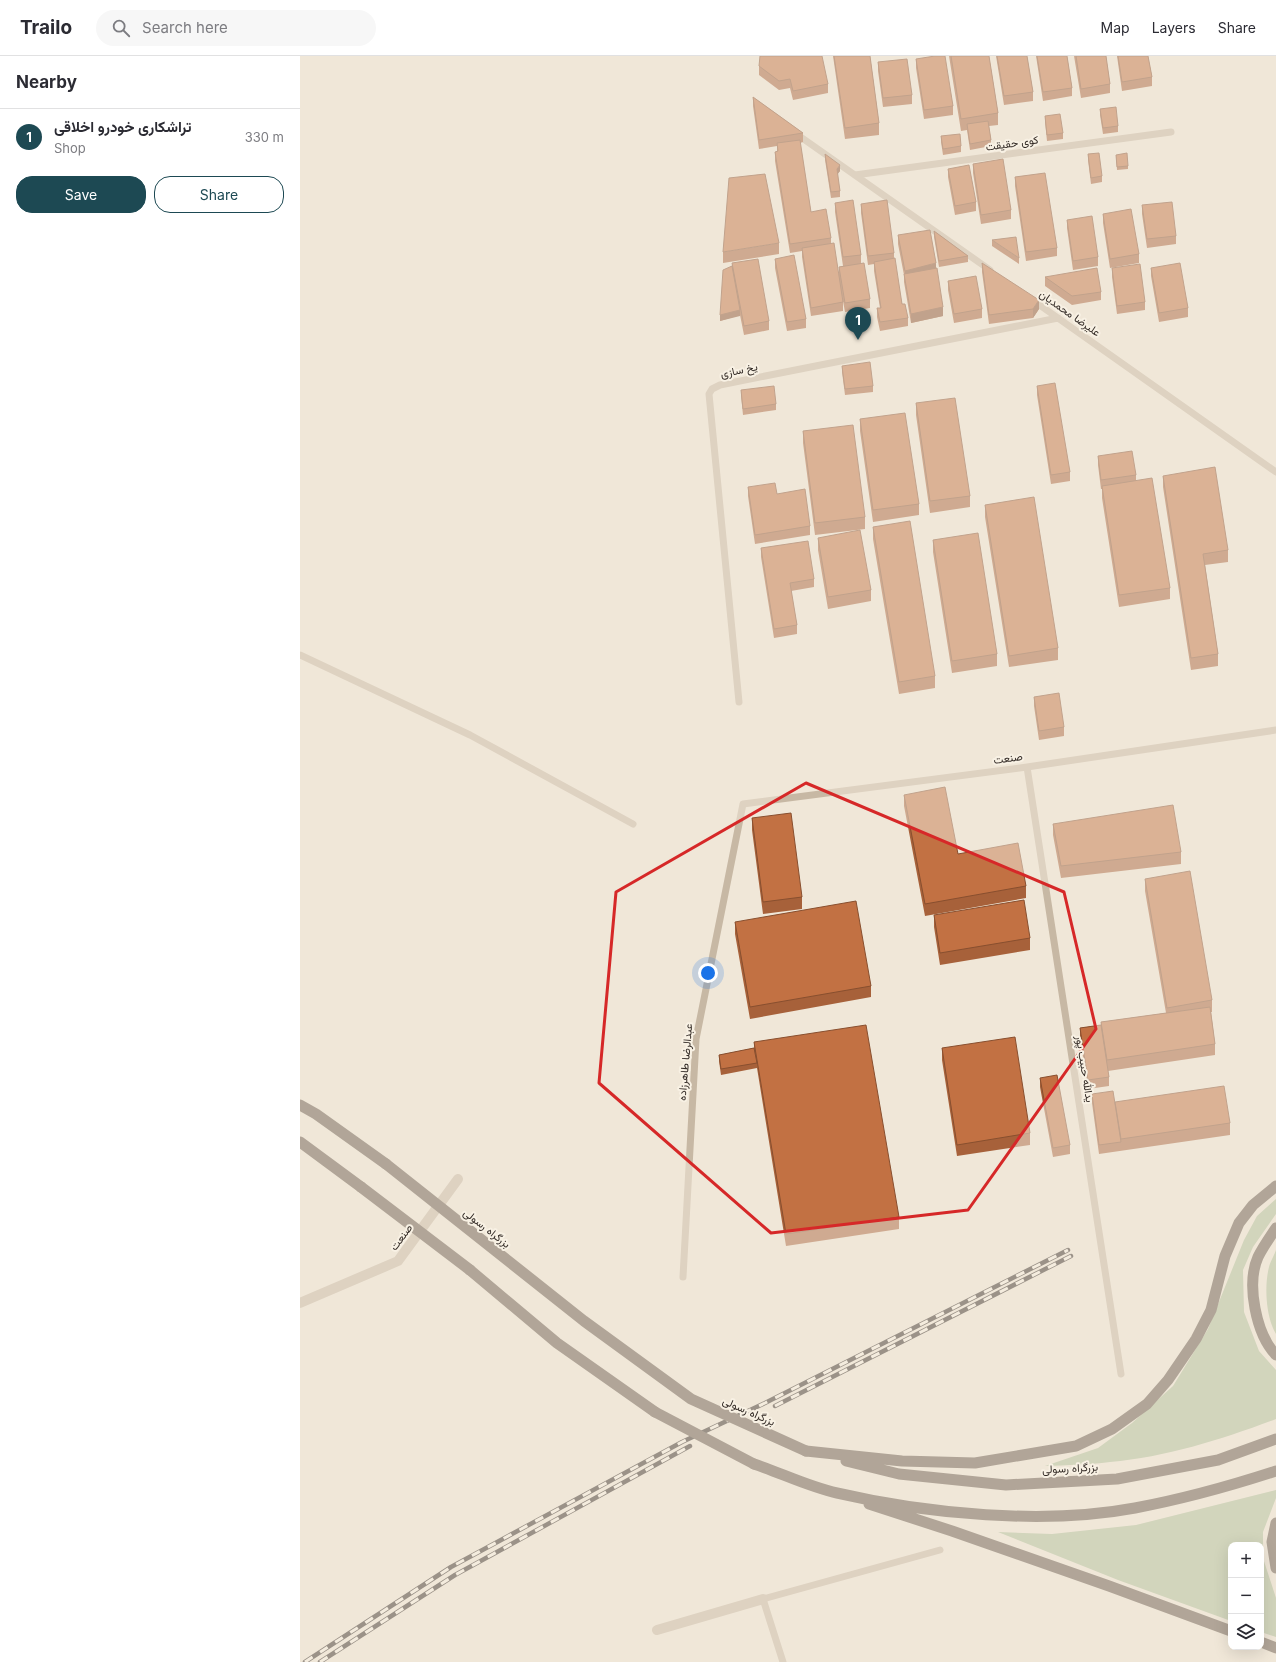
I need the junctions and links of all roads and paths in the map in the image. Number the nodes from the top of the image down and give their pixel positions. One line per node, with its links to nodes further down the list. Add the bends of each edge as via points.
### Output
1 (792, 130): 3 (lane)
2 (1171, 132): 3 (lane, کوی حقیقت)
3 (855, 175): 4 (lane)
4 (999, 276)
5 (1025, 295): 6 (lane, علیرضا محمدیان)
6 (1058, 318): 7 (lane, علیرضا محمدیان); 9 (lane, یخ سازی, via 720,385 712,389 709,394)
7 (1276, 472)
8 (300, 655): 13 (lane, via 470,735)
9 (739, 702)
10 (1276, 730): 11 (lane, صنعت)
11 (1027, 767): 12 (lane, صنعت); 22 (lane, یدالله حبیب پور)
12 (743, 804): 19 (lane, عبدالرضا طاهرزاده, via 696,1039)
13 (633, 824)
14 (300, 1105): 24 (highway, بزرگراه رسولی, bridge, via 386,1164 584,1321 692,1398)
15 (300, 1142): 26 (highway, bridge, via 470,1270 558,1343 655,1412 754,1464)
16 (458, 1179): 20 (street, صنعت, via 398,1261)
17 (1276, 1186): 24 (highway, via 1254,1205 1239,1223 1225,1256 1211,1310 1196,1339 1168,1380 1147,1404 1112,1429 1076,1446 975,1463 902,1461)
18 (1276, 1228): 21 (highway, via 1258,1257 1254,1272 1254,1293 1258,1323 1264,1338)
19 (683, 1277)
20 (300, 1303)
21 (1276, 1355)
22 (1121, 1374)
23 (1276, 1439): 24 (highway, بزرگراه رسولی, via 1218,1460 1117,1479 1006,1485 899,1474)
24 (806, 1451)
25 (1276, 1471): 26 (highway, via 1134,1508 1078,1514 1008,1515 929,1509)
26 (836, 1493): 32 (highway, via 1110,1586)
27 (1276, 1523): 29 (highway, via 1272,1542)
28 (940, 1550): 30 (lane)
29 (1276, 1568)
30 (763, 1599): 31 (street); 35 (lane)
31 (657, 1630)
32 (1228, 1630)
33 (1264, 1643): 34 (highway)
34 (1276, 1648)
35 (783, 1662)

